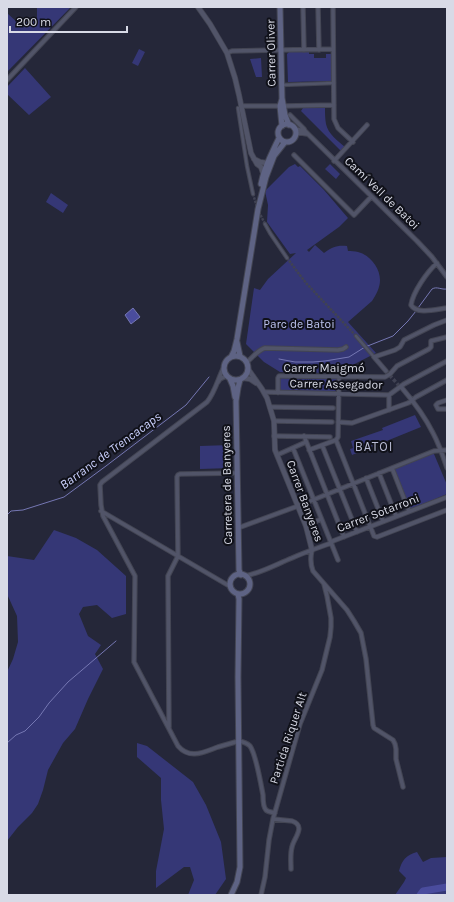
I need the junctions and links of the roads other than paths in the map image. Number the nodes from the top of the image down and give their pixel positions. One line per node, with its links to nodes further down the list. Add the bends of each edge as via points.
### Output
1 (76, 7): 12 (street)
2 (198, 7): 11 (street)
3 (280, 7): 10 (main road, Carrer Oliver)
4 (303, 7): 8 (street)
5 (318, 7): 9 (street)
6 (333, 7): 7 (street)
7 (333, 49): 9 (street); 13 (street)
8 (304, 50): 9 (street); 10 (street)
9 (319, 50)
10 (281, 51): 11 (street); 14 (main road, Carrer Oliver)
11 (227, 53): 17 (street)
12 (7, 80)
13 (334, 83): 14 (street); 15 (street)
14 (282, 85): 16 (main road, Carrer Oliver)
15 (334, 105): 16 (street); 27 (street, via 335,123)
16 (282, 106): 17 (street); 19 (main road, Carrer Oliver); 21 (main road, Carrer Oliver)
17 (240, 107): 29 (street); 33 (street)
18 (290, 115): 23 (street, Camí Vell de Batoi)
19 (289, 125): 21 (main road); 22 (main road)
20 (368, 125): 27 (street)
21 (282, 126): 25 (main road, via 278,132)
22 (295, 131): 23 (street); 24 (street); 26 (main road, via 295,138)
23 (305, 131): 24 (street, Camí Vell de Batoi)
24 (309, 135): 30 (street, Camí Vell de Batoi)
25 (279, 138): 26 (main road); 31 (main road)
26 (285, 142): 35 (main road, via 274,156)
27 (353, 142): 30 (street)
28 (294, 155): 34 (street, via 354,215)
29 (254, 159): 31 (street); 32 (street)
30 (334, 160): 34 (street, Camí Vell de Batoi)
31 (267, 163): 32 (main road)
32 (263, 173): 35 (main road)
33 (253, 194)
34 (371, 197): 38 (street, Camí Vell de Batoi)
35 (258, 209): 44 (main road)
36 (264, 224): 37 (street)
37 (287, 258)
38 (438, 265): 39 (street, Camí Vell de Batoi); 40 (street, via 421,283 411,307 421,311)
39 (447, 277)
40 (447, 308)
41 (447, 320): 48 (street, via 404,340 396,350)
42 (356, 336): 48 (street)
43 (447, 337): 54 (street, Carrer Maigmó, via 431,341 429,349 397,366 385,377)
44 (237, 339): 46 (main road); 47 (main road)
45 (346, 347): 50 (street, via 338,350 265,348)
46 (240, 356): 47 (main road); 50 (main road)
47 (231, 357): 51 (main road, via 225,362)
48 (374, 357): 53 (street)
49 (447, 361): 64 (street, Carrer Assegador)
50 (247, 362): 52 (main road)
51 (224, 369): 55 (main road); 58 (street)
52 (248, 369): 56 (main road); 59 (street, Carrer Banyeres)
53 (386, 371)
54 (338, 377): 62 (street, Carrer Maigmó, via 281,376 278,378); 63 (street)
55 (228, 378): 56 (main road); 58 (street); 65 (main road, Carretera de Banyeres)
56 (242, 379): 59 (street, Carrer Banyeres); 65 (main road, Carretera de Banyeres)
57 (447, 380): 66 (street)
58 (217, 382): 98 (street, via 207,402 102,482)
59 (258, 385): 61 (street, Carrer Banyeres)
60 (402, 388): 66 (street)
61 (266, 392): 62 (street, Carrer Assegador); 68 (street, Carrer Banyeres)
62 (278, 393): 63 (street, Carrer Assegador)
63 (338, 394): 64 (street, Carrer Assegador); 74 (street)
64 (389, 394): 71 (street)
65 (236, 400): 88 (main road, Carretera de Banyeres)
66 (412, 400): 71 (street); 83 (street, via 425,418)
67 (447, 400): 70 (street, via 436,404 438,409)
68 (270, 407): 69 (street); 72 (street, Carrer Banyeres)
69 (333, 408)
70 (447, 409)
71 (389, 410): 74 (street, via 352,423)
72 (274, 421): 73 (street); 75 (street, Carrer Banyeres)
73 (332, 422)
74 (338, 422): 78 (street)
75 (274, 436): 76 (street); 85 (street, Carrer Banyeres, via 274,449)
76 (304, 436): 77 (street); 79 (street)
77 (330, 437)
78 (336, 440): 80 (street); 91 (street)
79 (306, 442): 81 (street); 82 (street)
80 (322, 445): 82 (street); 92 (street)
81 (293, 448): 85 (street); 95 (street)
82 (309, 450): 93 (street)
83 (440, 450): 84 (street); 86 (street); 87 (street)
84 (447, 450)
85 (277, 455): 96 (street, Carrer Banyeres)
86 (392, 468): 89 (street); 99 (street)
87 (447, 468)
88 (237, 473): 105 (main road, Carretera de Banyeres); 110 (street, via 178,475)
89 (379, 473): 90 (street); 100 (street)
90 (366, 478): 91 (street); 102 (street)
91 (353, 483): 92 (street); 104 (street)
92 (339, 488): 93 (street); 106 (street)
93 (326, 493): 95 (street); 107 (street)
94 (447, 497): 99 (street, Carrer Sotarroni)
95 (313, 499): 96 (street); 101 (street)
96 (298, 506): 103 (street, Carrer Banyeres); 105 (street)
97 (447, 510): 104 (street, via 377,537 373,536)
98 (101, 511): 110 (street); 117 (street, via 135,576 134,662)
99 (409, 511): 100 (street, Carrer Sotarroni)
100 (396, 516): 102 (street, Carrer Sotarroni)
101 (321, 519): 103 (street); 108 (street)
102 (383, 521): 104 (street, Carrer Sotarroni)
103 (306, 526): 109 (street, Carrer Banyeres)
104 (370, 526): 106 (street, Carrer Sotarroni)
105 (238, 528): 112 (main road, Carretera de Banyeres)
106 (357, 532): 107 (street, Carrer Sotarroni)
107 (344, 537): 108 (street, Carrer Sotarroni)
108 (331, 543): 109 (street, Carrer Sotarroni); 111 (street)
109 (312, 550): 112 (street, Carrer Sotarroni, via 269,568); 113 (street, Carrer Banyeres, via 310,560 314,573)
110 (178, 556): 114 (street); 117 (street, via 168,576)
111 (338, 560)
112 (243, 575): 114 (main road, via 234,577); 115 (main road, via 250,588)
113 (324, 584): 116 (street, Carrer Banyeres, via 331,627); 119 (street, via 347,610 361,633 373,725 395,744 396,759)
114 (229, 585): 115 (main road, via 233,592)
115 (240, 596): 118 (main road)
116 (322, 670): 120 (street, Partida Riquer Alt, via 300,724)
117 (169, 730): 118 (street, via 181,750 191,754)
118 (239, 741): 120 (street, Partida Riquer Alt, via 245,742 251,748 261,782 265,808); 123 (main road, via 240,867)
119 (404, 787)
120 (275, 813): 121 (street, Partida Riquer Alt)
121 (273, 819): 122 (street, via 292,820 298,824 297,838 292,847); 124 (street, Partida Riquer Alt)
122 (291, 870)
123 (231, 895)
124 (261, 895)

